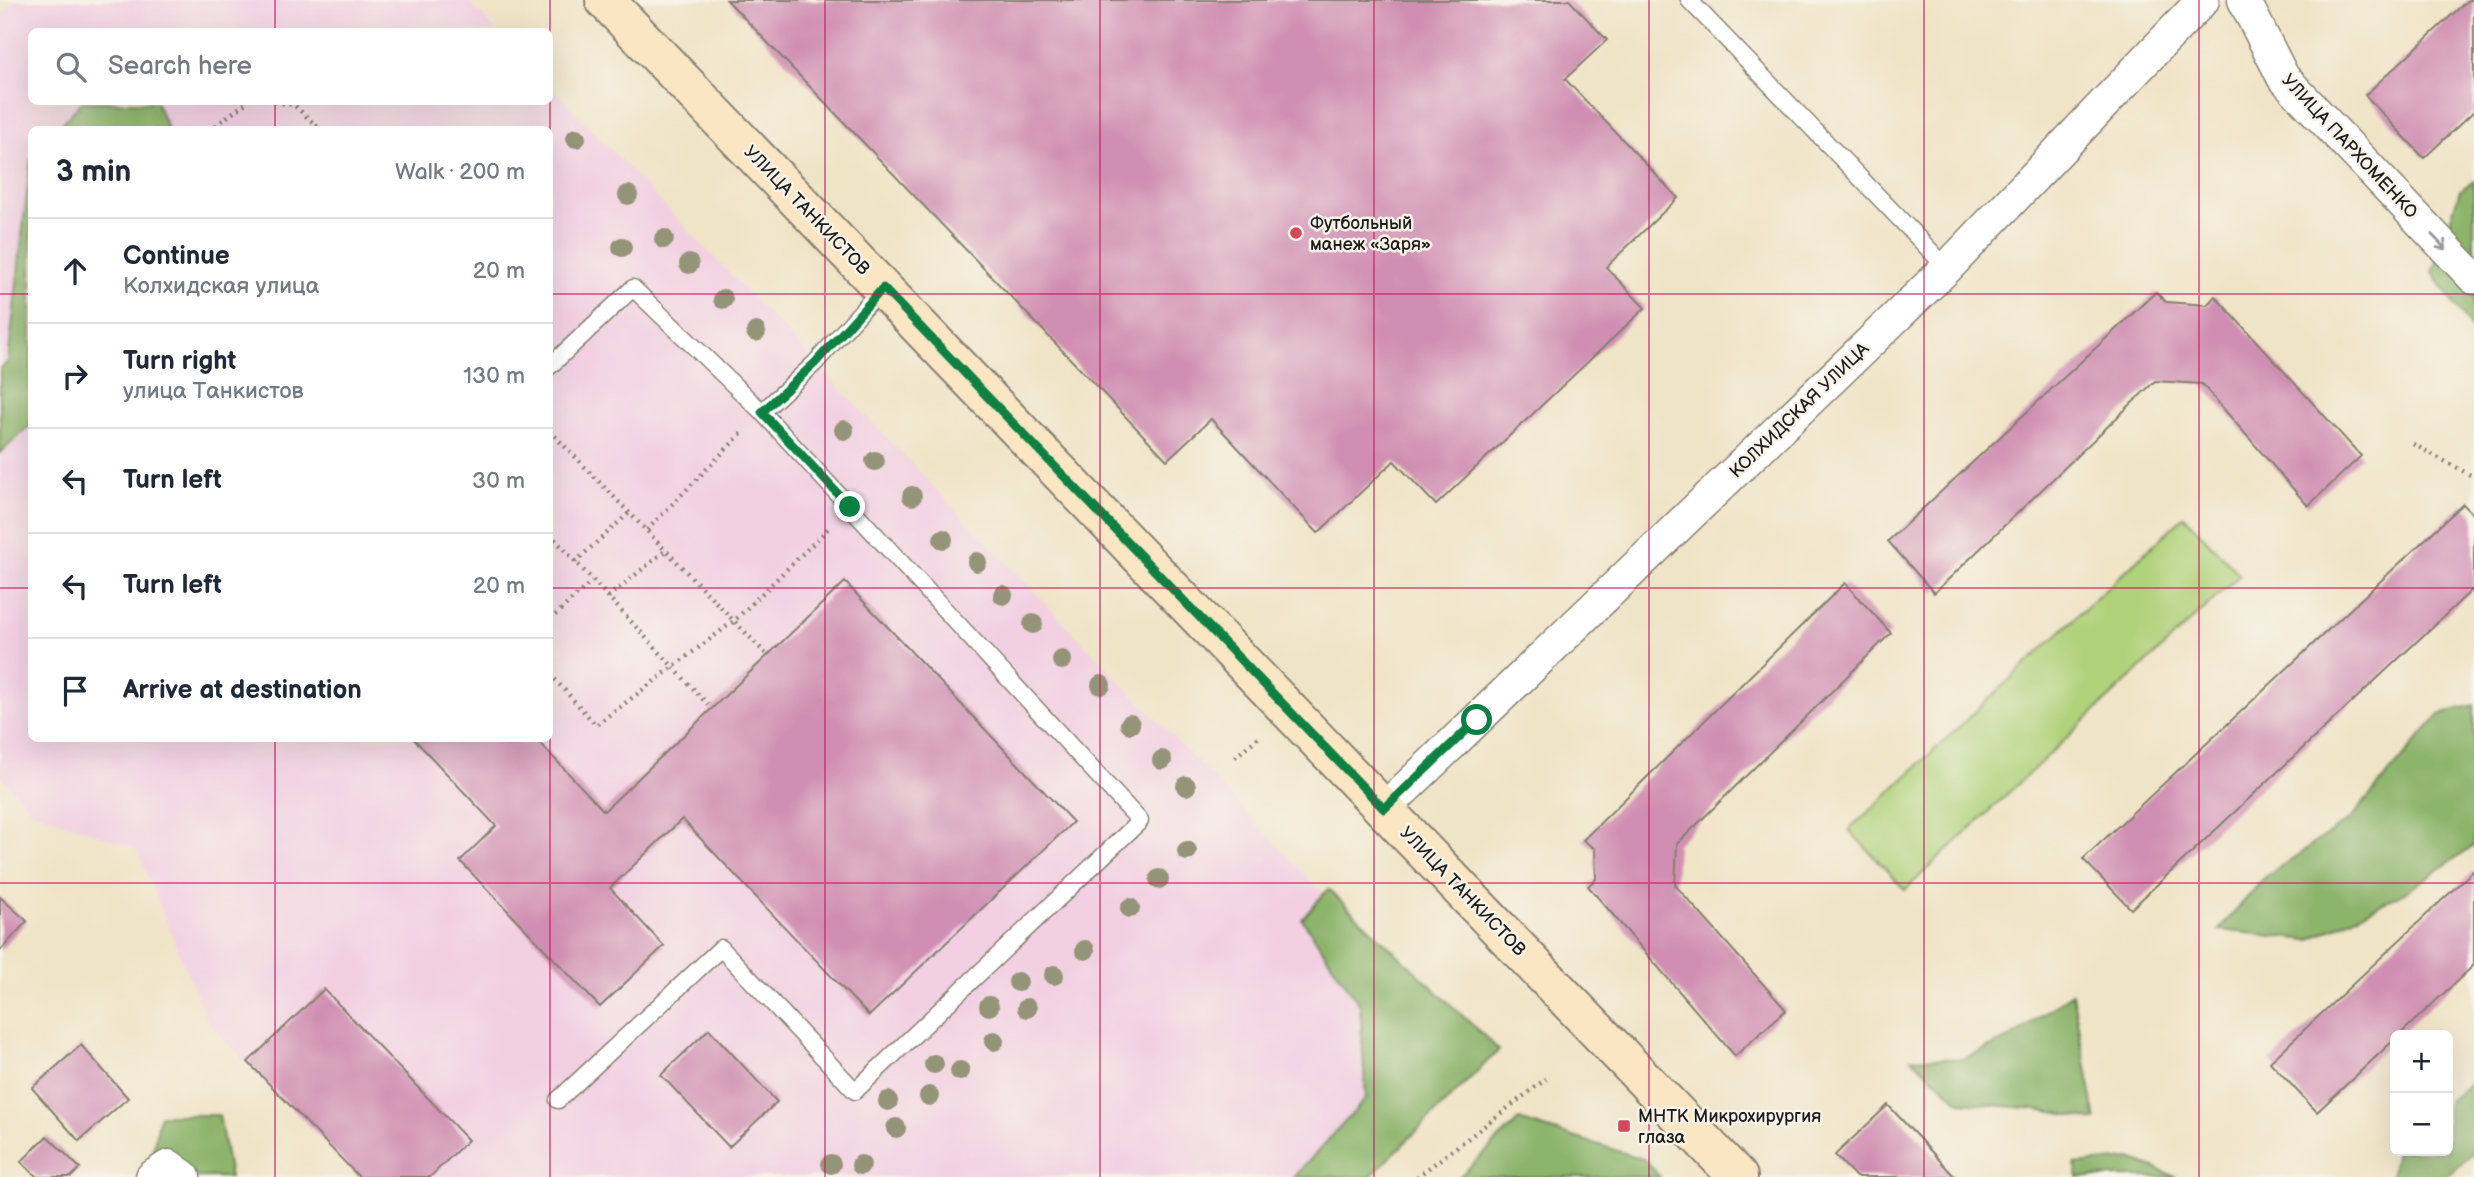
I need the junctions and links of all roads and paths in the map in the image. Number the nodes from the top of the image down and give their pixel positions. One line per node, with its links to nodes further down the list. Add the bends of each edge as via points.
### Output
1 (605, 0): 11 (street, УЛИЦА ТАНКИСТОВ)
2 (1689, 0): 9 (lane)
3 (2203, 0): 9 (street, КОЛХИДСКАЯ УЛИЦА)
4 (2244, 0): 10 (street, УЛИЦА ПАРХОМЕНКО, one-way to 10, via 2283,77)
5 (243, 105): 7 (path)
6 (294, 105): 8 (path)
7 (216, 126)
8 (317, 126)
9 (1947, 268): 33 (street, КОЛХИДСКАЯ УЛИЦА)
10 (2474, 278)
11 (883, 288): 13 (lane, via 815,363); 33 (street, УЛИЦА ТАНКИСТОВ)
12 (553, 363): 13 (lane, via 633,288)
13 (762, 412): 17 (lane); 19 (path)
14 (553, 434): 18 (path)
15 (2413, 444): 16 (path)
16 (2474, 477)
17 (850, 507): 26 (path); 35 (lane, via 1140,821 855,1091 722,948)
18 (629, 512): 19 (path); 22 (path)
19 (647, 530): 21 (path)
20 (553, 537): 22 (path)
21 (666, 550): 24 (path); 26 (path)
22 (575, 562): 23 (path)
23 (592, 581): 24 (path); 25 (path)
24 (608, 597): 28 (path)
25 (553, 617)
26 (734, 621): 27 (path); 28 (path)
27 (768, 656)
28 (671, 667): 29 (path, via 596,725); 30 (path)
29 (553, 677)
30 (712, 709)
31 (1264, 733): 32 (path)
32 (1235, 757)
33 (1384, 809): 37 (street, УЛИЦА ТАНКИСТОВ)
34 (1546, 1079): 36 (path)
35 (558, 1100)
36 (1417, 1177)
37 (1738, 1177)

